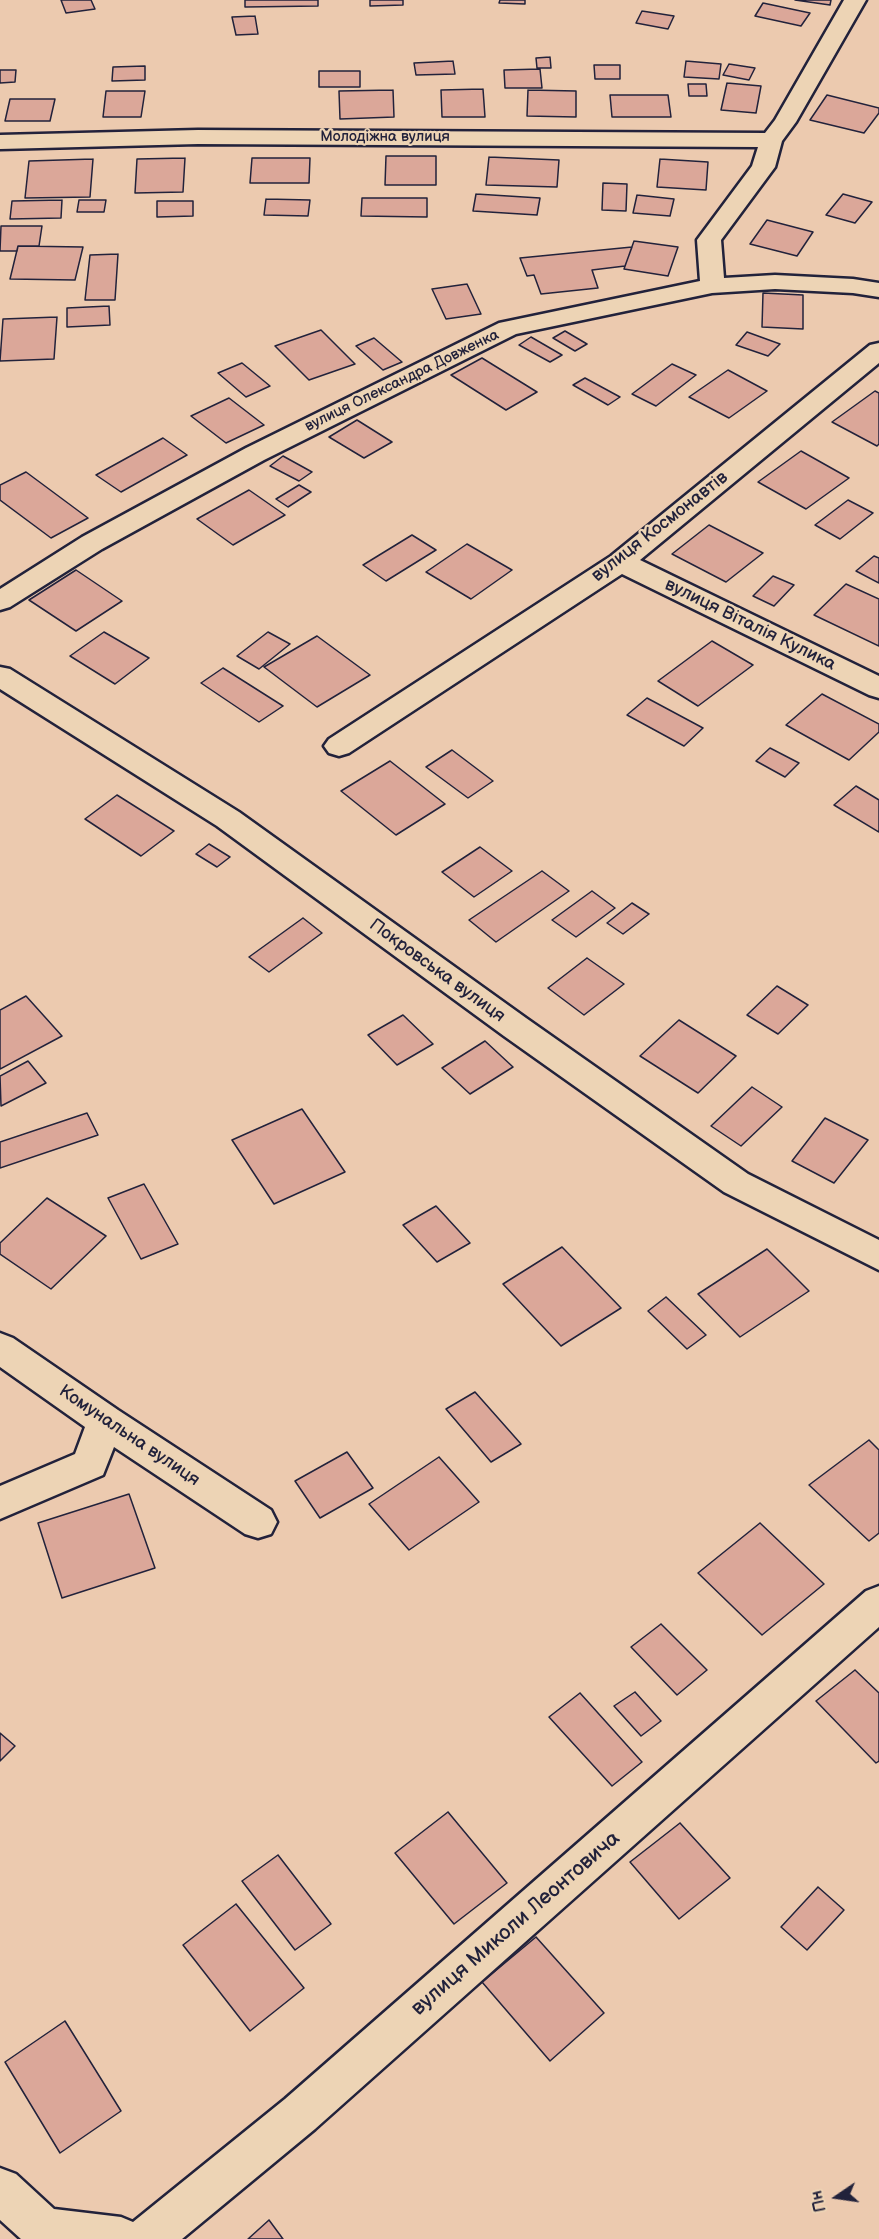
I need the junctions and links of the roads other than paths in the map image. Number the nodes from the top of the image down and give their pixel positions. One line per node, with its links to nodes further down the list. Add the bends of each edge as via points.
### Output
1 (855, 0): 2 (street)
2 (771, 140): 3 (street, Молодіжна вулиця, via 198,137); 4 (street, via 763,167 709,240)
3 (0, 142)
4 (712, 286): 5 (street, вулиця Олександра Довженка, via 775,282); 8 (street, вулиця Олександра Довженка, via 507,328 255,454 92,543)
5 (879, 290)
6 (879, 350): 7 (street, вулиця Космонавтів)
7 (621, 562): 10 (street, вулиця Віталія Кулика); 11 (street, вулиця Космонавтів)
8 (0, 602)
9 (0, 676): 12 (street, Покровська вулиця, via 228,819 736,1183)
10 (879, 688)
11 (339, 746)
12 (879, 1256)
13 (0, 1348): 14 (street, Комунальна вулиця)
14 (105, 1421): 15 (street, via 90,1464); 16 (street, Комунальна вулиця)
15 (0, 1503)
16 (258, 1522)
17 (879, 1603): 20 (street, вулиця Миколи Леонтовича, via 300,2114)
18 (0, 2190): 19 (street, via 44,2230)
19 (121, 2239)
20 (147, 2239)

